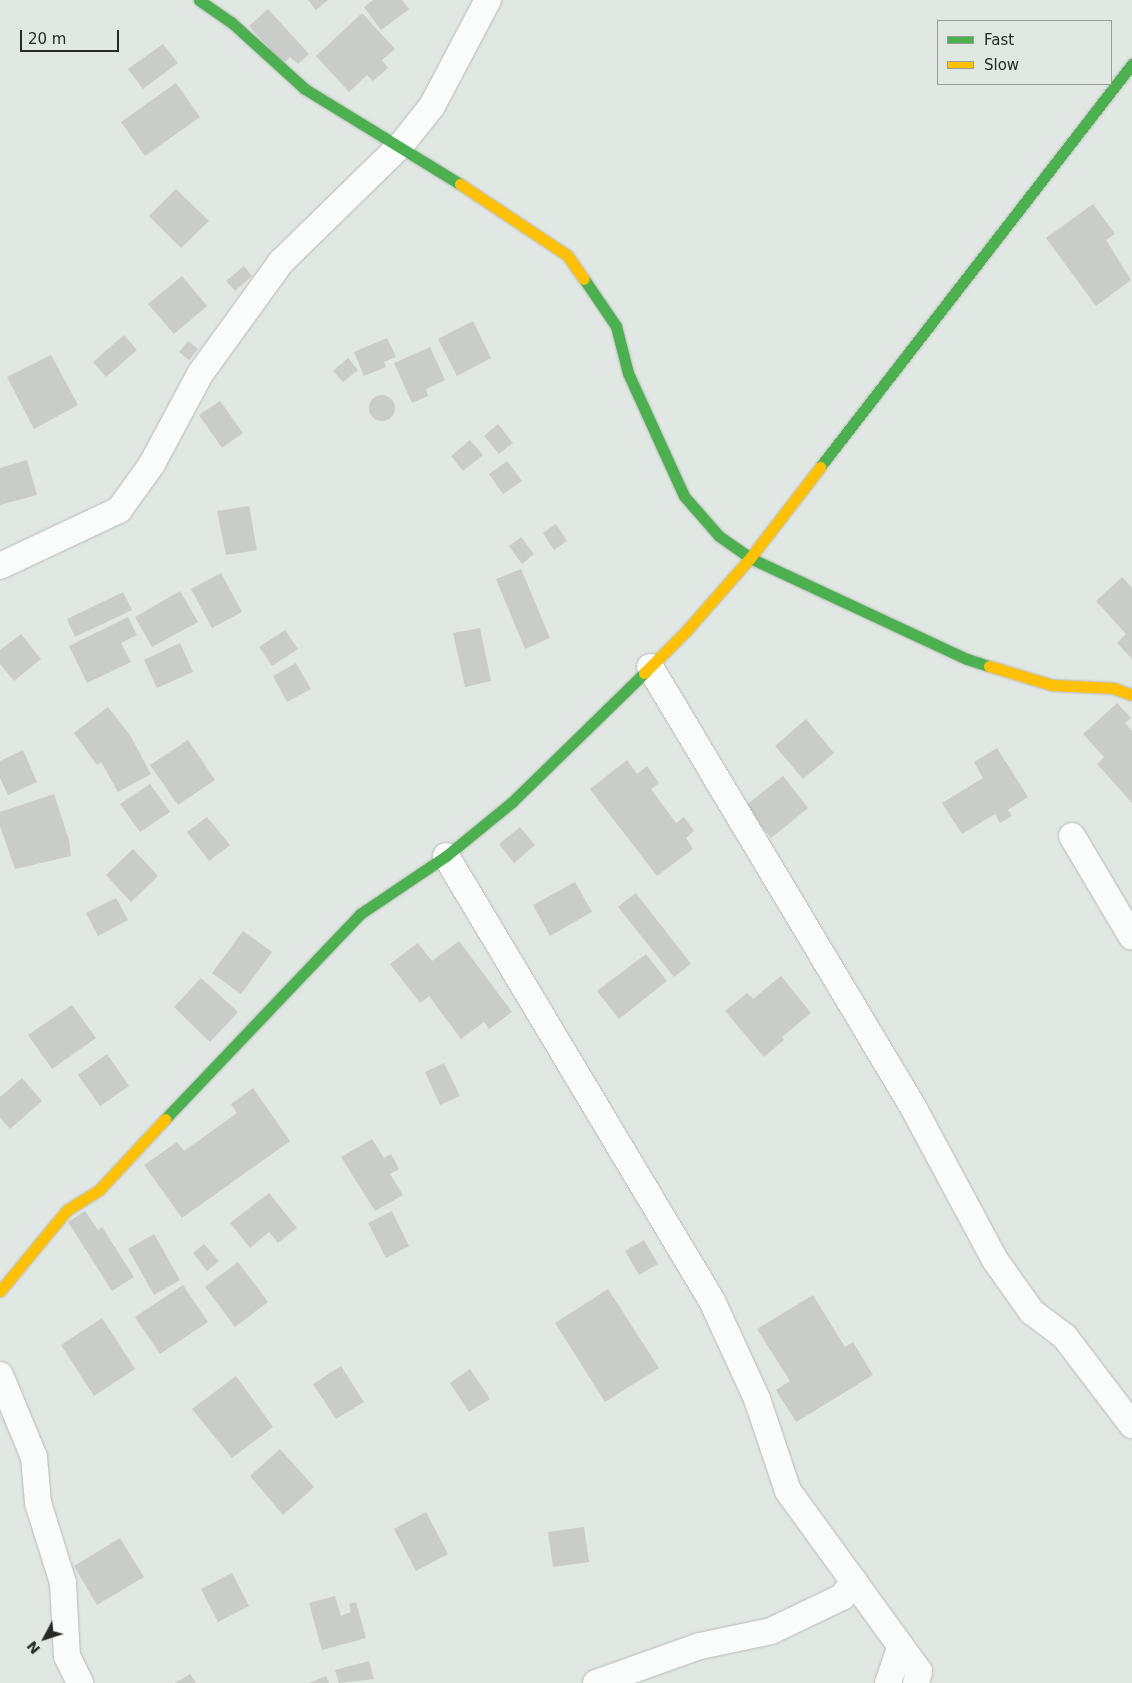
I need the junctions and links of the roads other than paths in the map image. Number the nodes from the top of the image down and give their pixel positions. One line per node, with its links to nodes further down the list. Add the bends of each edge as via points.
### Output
1 (199, 0): 4 (street, via 231,22 305,89)
2 (488, 0): 4 (street, via 432,106)
3 (1132, 64): 5 (street)
4 (401, 145): 5 (street, via 567,256 616,326 628,373 684,496 718,536); 6 (street, via 281,262 200,374 152,464 119,510)
5 (750, 558): 7 (street); 8 (street, via 967,659 1052,685 1113,688)
6 (0, 566)
7 (650, 667): 10 (street, via 512,802); 14 (street, via 913,1107 995,1260 1032,1312 1064,1337)
8 (1132, 695)
9 (1072, 836): 11 (street)
10 (446, 856): 12 (street, via 360,914 322,951 100,1190 67,1210); 15 (street, via 712,1301 757,1399 788,1492)
11 (1132, 938)
12 (0, 1291)
13 (0, 1375): 17 (street, via 34,1457 38,1503 63,1583 67,1656)
14 (1132, 1425)
15 (854, 1581): 16 (street); 18 (street, via 842,1597 771,1631 700,1646)
16 (901, 1646): 19 (street); 20 (street, via 919,1671)
17 (80, 1683)
18 (596, 1683)
19 (888, 1683)
20 (916, 1683)

